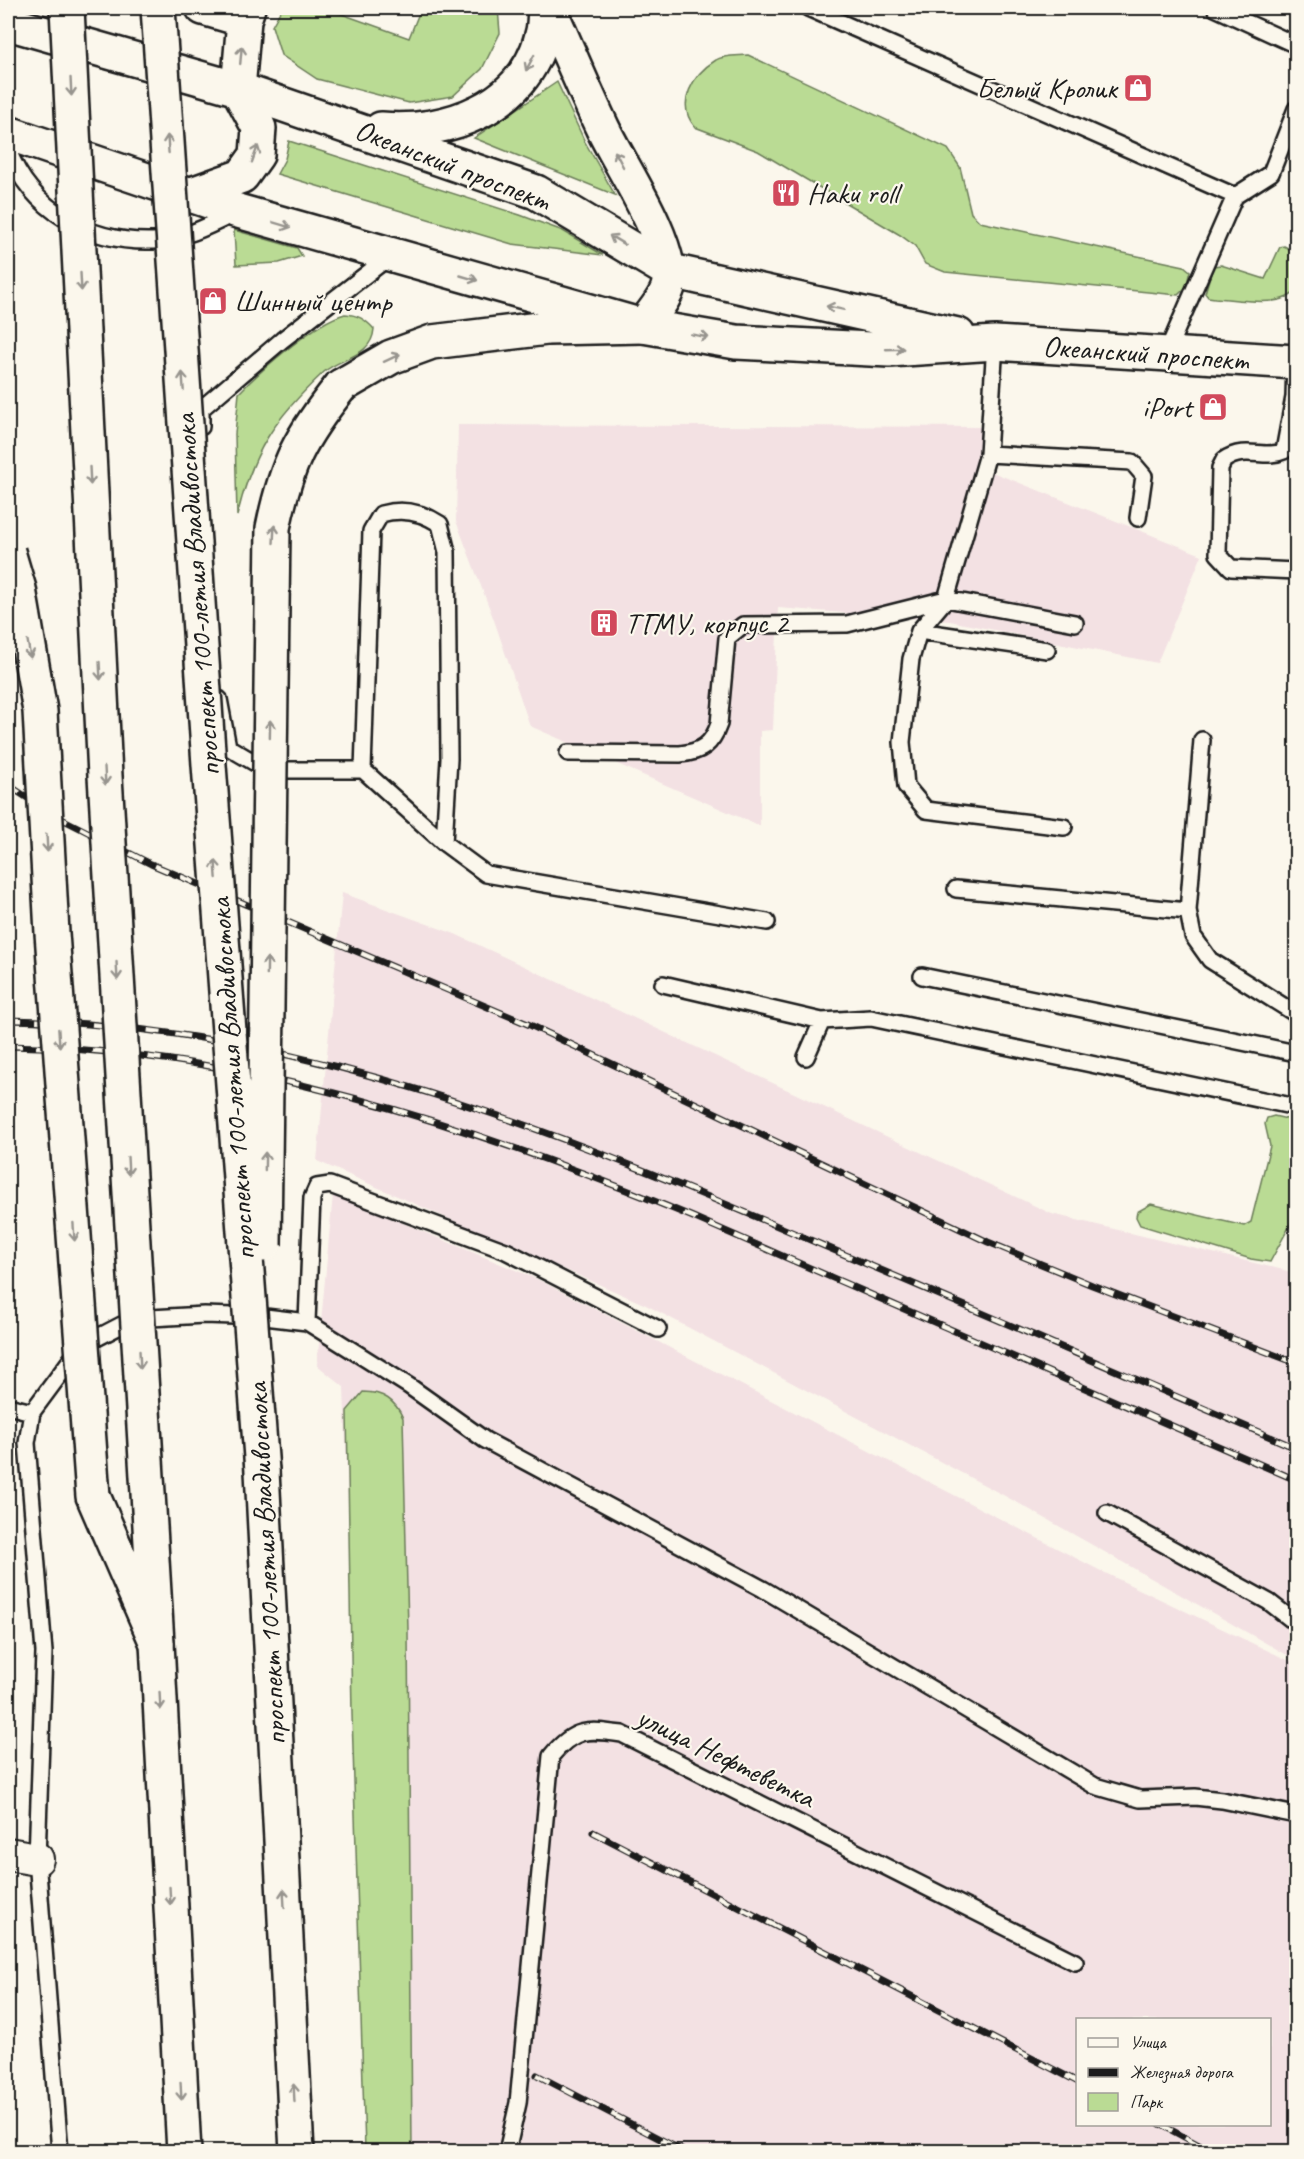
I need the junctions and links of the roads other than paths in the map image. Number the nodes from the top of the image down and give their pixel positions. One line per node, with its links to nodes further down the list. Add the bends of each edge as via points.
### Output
1 (67, 8): 55 (main road, one-way to 55, bridge, via 105,776)
2 (158, 8): 52 (main road, проспект 100-летия Владивостока, one-way to 2, bridge)
3 (204, 8): 7 (main road)
4 (547, 8): 12 (main road, one-way to 12, via 531,64 510,91 478,113 453,123 400,130); 19 (main road, one-way to 4, via 654,225)
5 (808, 8): 16 (lane)
6 (1215, 8): 9 (lane)
7 (246, 14): 10 (main road, one-way to 7)
8 (8, 23): 10 (main road, Океанский проспект)
9 (1296, 45)
10 (238, 89): 12 (main road, Океанский проспект); 15 (main road, one-way to 10, via 242,176 257,155 259,128)
11 (1296, 109): 16 (lane, via 1271,173)
12 (352, 126): 19 (main road, Океанский проспект, one-way to 12, via 536,192)
13 (8, 133): 15 (main road, Океанский проспект)
14 (8, 150): 17 (lane, via 16,171 48,209 80,229 154,241 202,230)
15 (192, 194): 17 (main road, Океанский проспект)
16 (1235, 196): 22 (lane)
17 (238, 211): 18 (main road, Океанский проспект, one-way to 18)
18 (390, 256): 20 (main road, Океанский проспект, one-way to 20); 35 (lane, via 201,409 214,673 228,747 267,770)
19 (667, 270): 20 (main road, via 670,282); 21 (main road, Океанский проспект, one-way to 19)
20 (643, 327): 21 (main road, Океанский проспект, one-way to 21, via 736,342 866,349); 52 (main road, one-way to 20, bridge, via 273,528 281,492 293,456 314,419 341,386 390,357 432,342 547,328)
21 (995, 343): 22 (main road, Океанский проспект); 25 (lane)
22 (1166, 354): 23 (main road, Океанский проспект)
23 (1296, 362): 24 (lane)
24 (1290, 451): 28 (lane, via 1242,451 1224,460 1220,468 1218,554 1231,568)
25 (988, 454): 26 (lane, via 1132,462 1144,476); 29 (lane)
26 (1138, 518)
27 (8, 552): 55 (main road, one-way to 55, bridge, via 19,589 40,711 93,1496)
28 (1296, 571)
29 (946, 599): 30 (lane); 31 (lane); 34 (lane, via 848,624 743,625 727,638 719,724 706,747 680,754)
30 (1075, 623)
31 (919, 632): 32 (lane); 36 (lane, via 911,659 902,742 906,786 926,810)
32 (1047, 650)
33 (1202, 740): 39 (lane)
34 (568, 753)
35 (363, 770): 37 (lane); 37 (lane, via 371,531 381,514 399,509 440,524 447,552 449,759)
36 (1064, 827)
37 (444, 843): 40 (lane, via 486,874)
38 (956, 889): 39 (lane)
39 (1188, 910): 43 (lane, via 1193,936 1210,960)
40 (767, 922)
41 (922, 976): 45 (lane)
42 (663, 984): 44 (lane)
43 (1296, 1014)
44 (822, 1021): 46 (lane); 47 (lane, via 871,1018)
45 (1296, 1053)
46 (806, 1057)
47 (1296, 1107)
48 (307, 1322): 49 (lane, via 312,1198 317,1187 330,1185 506,1251); 51 (lane, via 204,1315 133,1319 81,1346); 56 (lane, via 409,1386 484,1440 763,1589 1095,1786 1140,1799 1195,1797)
49 (658, 1329)
50 (8, 1406): 51 (lane)
51 (32, 1412): 57 (lane, via 27,1443 44,1652)
52 (262, 1471): 61 (main road, проспект 100-летия Владивостока, one-way to 52)
53 (1107, 1513): 54 (lane, via 1269,1602)
54 (1296, 1623)
55 (157, 1643): 60 (main road, one-way to 60)
56 (1296, 1815)
57 (22, 1856): 59 (lane)
58 (1075, 1962): 62 (lane, улица Нефтеветка, via 622,1734 589,1730 566,1738 551,1755 518,2103)
59 (60, 2151)
60 (184, 2151)
61 (297, 2151)
62 (507, 2151)

